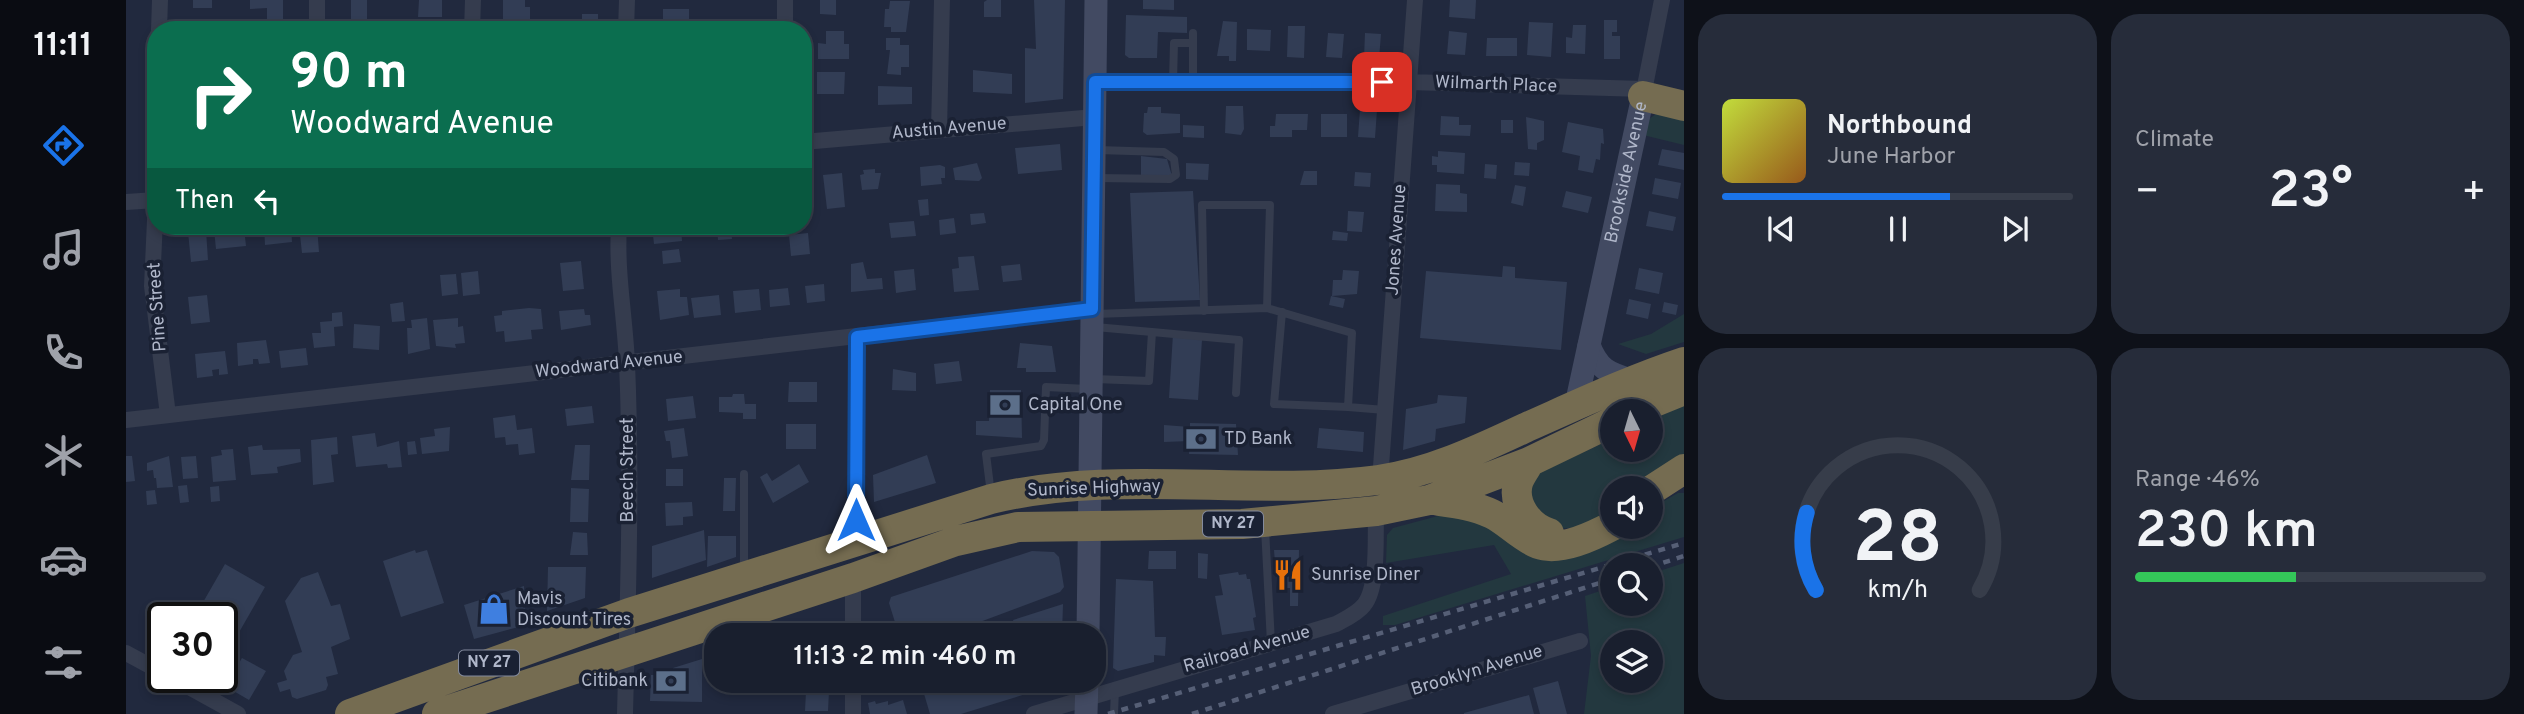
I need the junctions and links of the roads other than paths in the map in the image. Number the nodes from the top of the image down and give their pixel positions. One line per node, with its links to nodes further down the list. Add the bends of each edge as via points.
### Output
1 (160, 0): 10 (street)
2 (317, 0): 11 (street)
3 (472, 0): 12 (street)
4 (627, 0): 13 (street)
5 (785, 0): 14 (street)
6 (942, 0): 24 (street)
7 (1096, 0): 17 (main road)
8 (1415, 0): 20 (street, Jones Avenue)
9 (1662, 0): 21 (street, Brookside Avenue)
10 (159, 21)
11 (317, 21)
12 (472, 21)
13 (626, 21)
14 (785, 21)
15 (1193, 33): 16 (lane)
16 (1193, 43): 18 (lane, via 1174,43); 19 (lane)
17 (1095, 82): 18 (street, Wilmarth Place); 23 (main road)
18 (1173, 82): 19 (street, Wilmarth Place)
19 (1194, 82): 20 (street, Wilmarth Place)
20 (1409, 82): 21 (street, Wilmarth Place); 48 (street, Jones Avenue)
21 (1643, 93): 22 (highway); 38 (main road, Brookside Avenue)
22 (1684, 106)
23 (1095, 117): 24 (street, Austin Avenue); 26 (main road)
24 (939, 130): 25 (street, Austin Avenue)
25 (812, 141)
26 (1094, 149): 27 (main road); 27 (lane, via 1164,152 1174,159 1176,175 1170,179)
27 (1094, 178): 35 (main road)
28 (147, 200): 29 (street)
29 (126, 202)
30 (154, 235): 49 (street, Pine Street, via 152,286)
31 (618, 235): 40 (street, Beech Street)
32 (1267, 309): 33 (lane); 33 (lane, via 1270,205 1202,205); 34 (lane)
33 (1204, 311): 35 (lane)
34 (1282, 312): 47 (lane, via 1352,333); 47 (lane, via 1274,404)
35 (1092, 317): 36 (lane); 37 (street, Woodward Avenue); 42 (main road)
36 (1152, 332): 42 (lane, via 1149,381); 44 (lane, via 1239,340)
37 (857, 337): 40 (street, Woodward Avenue); 68 (street)
38 (1590, 345): 41 (main road, via 1597,365); 46 (main road, Brookside Avenue)
39 (1684, 362): 41 (highway, Sunrise Highway / NY 27)
40 (627, 363): 49 (street, Woodward Avenue); 71 (street, Beech Street)
41 (1631, 380): 46 (highway, Sunrise Highway / NY 27)
42 (1091, 384): 59 (main road); 61 (lane, via 1046,387 1041,446 986,454)
43 (1684, 390): 45 (highway)
44 (1236, 393)
45 (1662, 399)
46 (1576, 405): 54 (highway, Sunrise Highway / NY 27, via 1474,452)
47 (1348, 407): 48 (lane)
48 (1385, 410): 56 (street, Jones Avenue)
49 (169, 415): 50 (street, Woodward Avenue)
50 (126, 420)
51 (1600, 428): 52 (highway, Sunrise Highway / NY 27)
52 (1529, 462): 62 (highway, Sunrise Highway / NY 27); 64 (highway, via 1517,484 1519,508 1535,527 1569,533)
53 (1684, 469): 57 (highway)
54 (1419, 470): 56 (highway, Sunrise Highway / NY 27); 63 (highway, via 1383,491)
55 (744, 474): 69 (lane)
56 (1380, 480): 59 (highway, Sunrise Highway / NY 27, via 1276,487)
57 (1663, 483)
58 (1684, 485): 60 (highway)
59 (1091, 486): 61 (highway, Sunrise Highway / NY 27, via 1025,491); 66 (main road)
60 (1663, 492)
61 (991, 499): 68 (highway, Sunrise Highway / NY 27)
62 (1429, 500): 63 (highway, Sunrise Highway / NY 27); 67 (highway, via 1469,505 1540,545 1553,546)
63 (1376, 511): 65 (highway, Sunrise Highway / NY 27); 75 (street, Railroad Avenue, via 1373,583 1365,604 1336,624)
64 (1600, 519)
65 (1265, 522): 66 (highway, Sunrise Highway / NY 27); 75 (lane)
66 (1091, 526): 70 (highway, Sunrise Highway / NY 27, via 1018,527 956,541); 73 (main road)
67 (1600, 531)
68 (856, 541): 69 (highway, Sunrise Highway / NY 27)
69 (744, 577): 71 (highway, Sunrise Highway / NY 27)
70 (853, 578): 72 (street); 76 (highway, Sunrise Highway / NY 27)
71 (629, 613): 76 (street, Beech Street); 86 (highway, Sunrise Highway / NY 27)
72 (853, 623)
73 (1088, 623)
74 (1580, 640): 84 (street, Brooklyn Avenue)
75 (1271, 643): 79 (street, Railroad Avenue)
76 (627, 651): 87 (highway, Sunrise Highway / NY 27); 88 (street, Beech Street)
77 (126, 653): 78 (street)
78 (147, 664)
79 (1115, 689): 82 (street, Railroad Avenue); 91 (lane)
80 (200, 693): 85 (street)
81 (853, 693): 89 (street)
82 (1086, 697): 83 (street, Railroad Avenue)
83 (1057, 710): 90 (street, Railroad Avenue)
84 (1351, 711): 92 (street, Brooklyn Avenue)
85 (238, 714)
86 (350, 714)
87 (437, 714)
88 (625, 714)
89 (853, 714)
90 (1034, 714)
91 (1114, 714)
92 (1333, 714)

